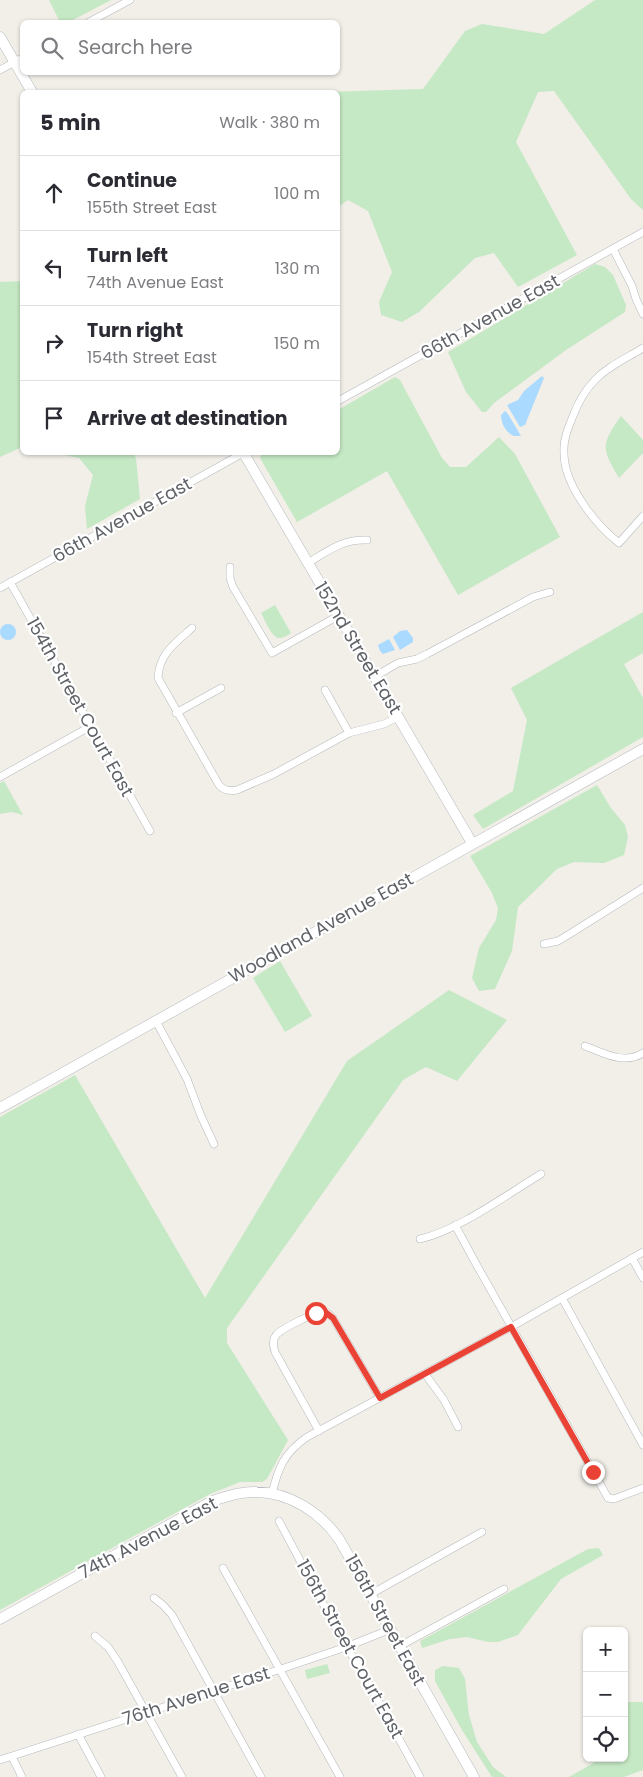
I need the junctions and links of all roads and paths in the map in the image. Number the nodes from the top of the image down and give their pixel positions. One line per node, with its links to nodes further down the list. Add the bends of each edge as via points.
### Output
1 (130, 0): 2 (street)
2 (92, 20)
3 (0, 37): 4 (street)
4 (19, 60): 5 (street)
5 (0, 70)
6 (25, 75): 7 (street)
7 (31, 90)
8 (643, 232): 9 (street, 66th Avenue East)
9 (613, 249): 10 (street); 12 (street, 66th Avenue East)
10 (643, 314)
11 (643, 348): 15 (street, via 595,380 577,405 565,441 564,463 593,518 619,543)
12 (340, 400)
13 (240, 455): 19 (street, 66th Avenue East)
14 (245, 455): 17 (street, 152nd Street East)
15 (643, 516)
16 (367, 540): 17 (street, via 344,542)
17 (308, 563): 22 (street, 152nd Street East)
18 (230, 567): 22 (street, via 233,586 272,653)
19 (10, 582): 20 (street, 66th Avenue East); 29 (street, 154th Street Court East)
20 (0, 588)
21 (550, 592): 24 (street, via 533,597 417,659 398,663)
22 (338, 616): 24 (street, 152nd Street East)
23 (192, 628): 27 (street, via 166,653 158,670 158,678)
24 (374, 676): 28 (street, 152nd Street East)
25 (221, 688): 27 (street)
26 (325, 690): 30 (street)
27 (176, 713): 30 (street, via 219,786 230,791 274,774)
28 (398, 717): 30 (street); 34 (street, 152nd Street East)
29 (91, 726): 32 (street); 33 (street, 154th Street Court East)
30 (349, 733)
31 (643, 748): 34 (street, Woodland Avenue East)
32 (0, 777)
33 (150, 831)
34 (472, 843): 37 (street, Woodland Avenue East)
35 (643, 888): 36 (street, via 558,941)
36 (544, 944)
37 (156, 1020): 40 (street, Woodland Avenue East); 41 (street, via 187,1079)
38 (585, 1046): 39 (street, via 629,1059)
39 (643, 1053)
40 (0, 1108)
41 (214, 1144)
42 (541, 1174): 43 (street)
43 (455, 1225): 44 (street); 49 (street)
44 (420, 1239)
45 (643, 1252): 46 (street)
46 (632, 1258): 47 (street); 48 (street)
47 (643, 1278)
48 (562, 1298): 49 (street); 54 (street)
49 (511, 1327): 50 (street); 55 (street, via 610,1499)
50 (425, 1374): 51 (street); 52 (street)
51 (380, 1398): 53 (street); 53 (street, via 330,1315 316,1313 277,1334 275,1352)
52 (458, 1427)
53 (319, 1431): 56 (street, via 288,1454 278,1471)
54 (643, 1445)
55 (643, 1488)
56 (272, 1494): 61 (street, 156th Street East, via 303,1505 325,1521 339,1538); 63 (street, 74th Avenue East, via 244,1493 212,1502)
57 (279, 1521): 67 (street, 156th Street Court East)
58 (482, 1532): 61 (street)
59 (223, 1568): 68 (street)
60 (504, 1589): 66 (street)
61 (371, 1594): 64 (street, 156th Street East)
62 (154, 1598): 69 (street, via 172,1615)
63 (0, 1619)
64 (391, 1628): 66 (street, 156th Street East); 67 (street, 76th Avenue East)
65 (95, 1636): 70 (street, via 108,1647)
66 (400, 1646): 74 (street, 156th Street East)
67 (346, 1647): 68 (street, 76th Avenue East); 80 (street, 156th Street Court East)
68 (281, 1669): 69 (street, 76th Avenue East); 79 (street)
69 (213, 1691): 70 (street, 76th Avenue East); 78 (street)
70 (146, 1712): 71 (street, 76th Avenue East); 77 (street)
71 (78, 1734): 72 (street, 76th Avenue East); 76 (street)
72 (12, 1757): 73 (street, 76th Avenue East); 75 (street)
73 (0, 1760)
74 (474, 1776)
75 (22, 1777)
76 (101, 1777)
77 (182, 1777)
78 (261, 1777)
79 (340, 1777)
80 (420, 1777)

